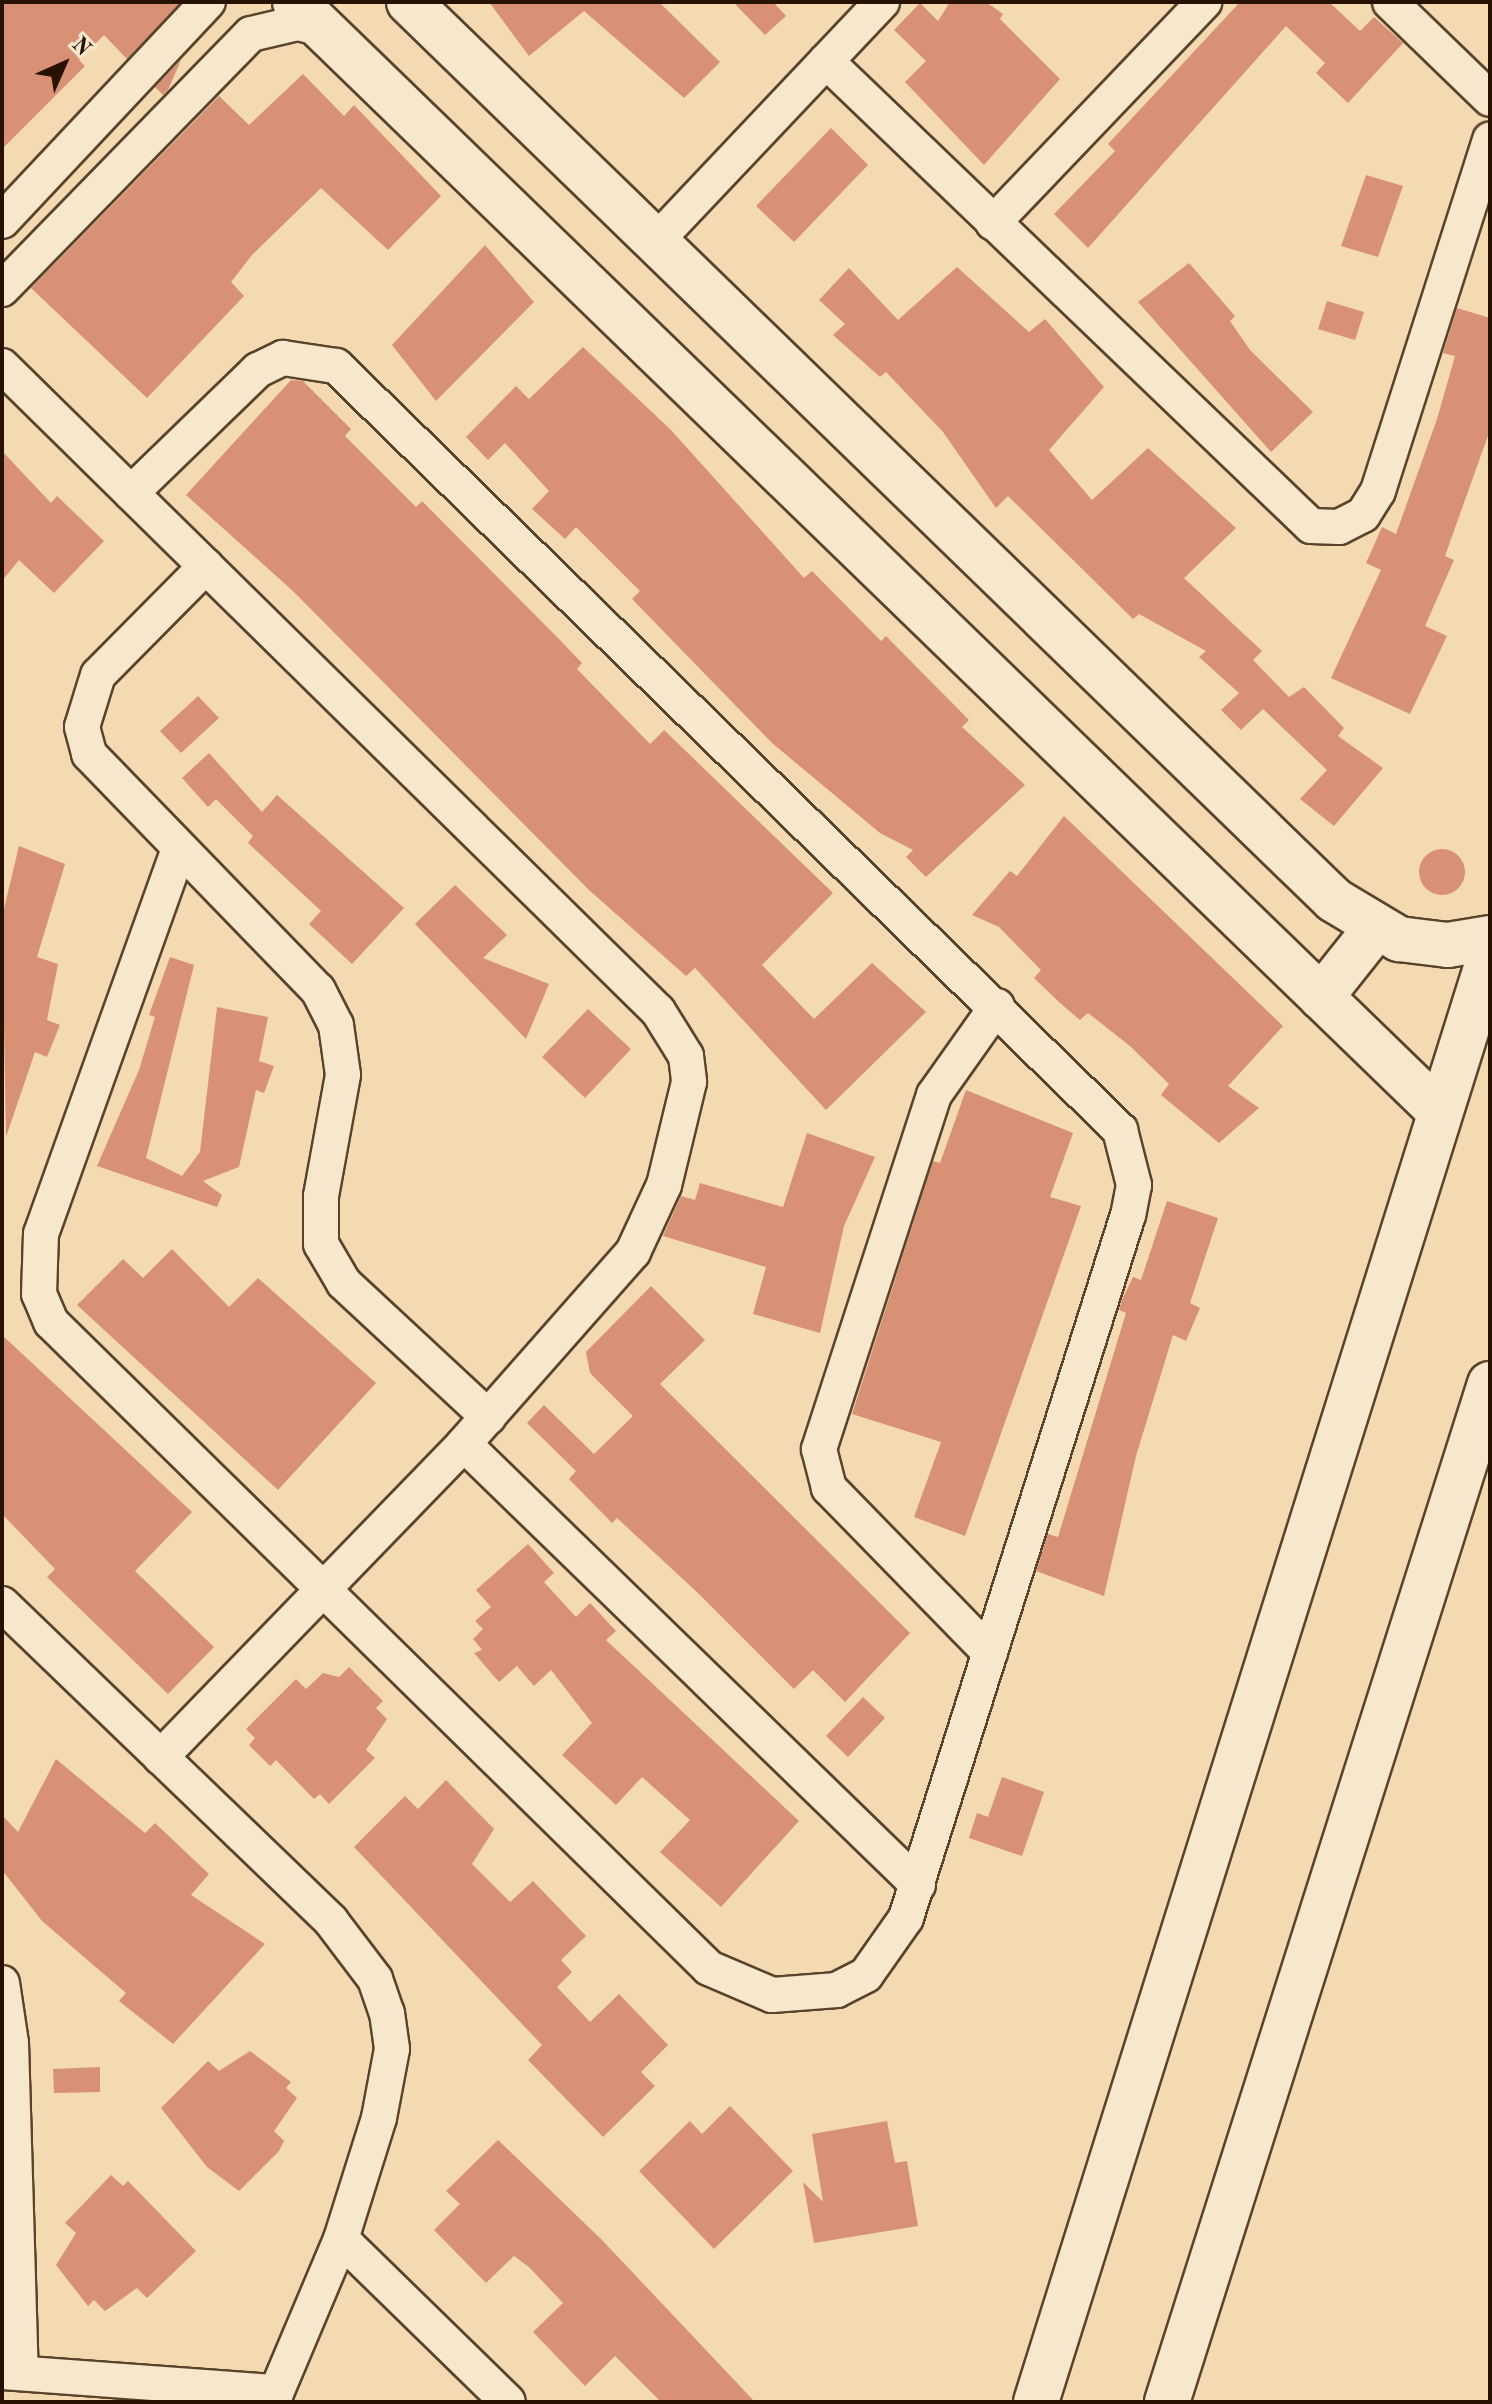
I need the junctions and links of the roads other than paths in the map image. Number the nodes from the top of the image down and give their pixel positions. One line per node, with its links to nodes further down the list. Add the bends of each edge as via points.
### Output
1 (208, 2): 10 (street)
2 (409, 2): 12 (street)
3 (882, 2): 7 (street)
4 (1204, 2): 11 (street)
5 (1390, 2): 8 (street)
6 (309, 15): 13 (street, via 298,23 251,34); 21 (street)
7 (826, 61): 11 (street); 12 (street)
8 (1490, 99)
9 (1490, 139): 11 (street, via 1378,491 1363,515 1339,527 1311,526 1288,511)
10 (2, 221)
11 (993, 223)
12 (656, 241): 18 (street, via 1334,900)
13 (2, 289)
14 (2, 366): 15 (street)
15 (131, 493): 16 (street); 22 (street, via 258,370 283,358 336,366)
16 (206, 566): 17 (street, via 98,675 82,727 104,777); 25 (street, via 658,1011 686,1056 683,1116 649,1224 619,1269)
17 (178, 852): 25 (street, via 301,971 336,1025 343,1075 318,1220 331,1267); 27 (street, via 41,1234 39,1294 71,1346)
18 (1375, 929): 19 (street, via 1424,944); 21 (street)
19 (1490, 938)
20 (1490, 955): 23 (street)
21 (1321, 997): 23 (street)
22 (997, 1006): 29 (street, via 1120,1130 1134,1185); 29 (street, via 934,1095 819,1449 829,1488)
23 (1439, 1111): 37 (street)
24 (1490, 1384): 38 (street)
25 (488, 1417): 26 (street)
26 (464, 1444): 27 (street); 31 (street)
27 (323, 1590): 30 (street); 31 (street, via 683,1945 739,1985 805,1997 866,1975 906,1918)
28 (2, 1604): 30 (street)
29 (990, 1653): 31 (street)
30 (161, 1757): 33 (street, via 331,1921 375,1979 392,2049 389,2085)
31 (918, 1885)
32 (2, 1983): 34 (street, via 11,2043)
33 (341, 2239): 35 (street); 36 (street)
34 (12, 2372): 35 (street)
35 (274, 2397)
36 (508, 2402)
37 (1036, 2402)
38 (1167, 2402)

